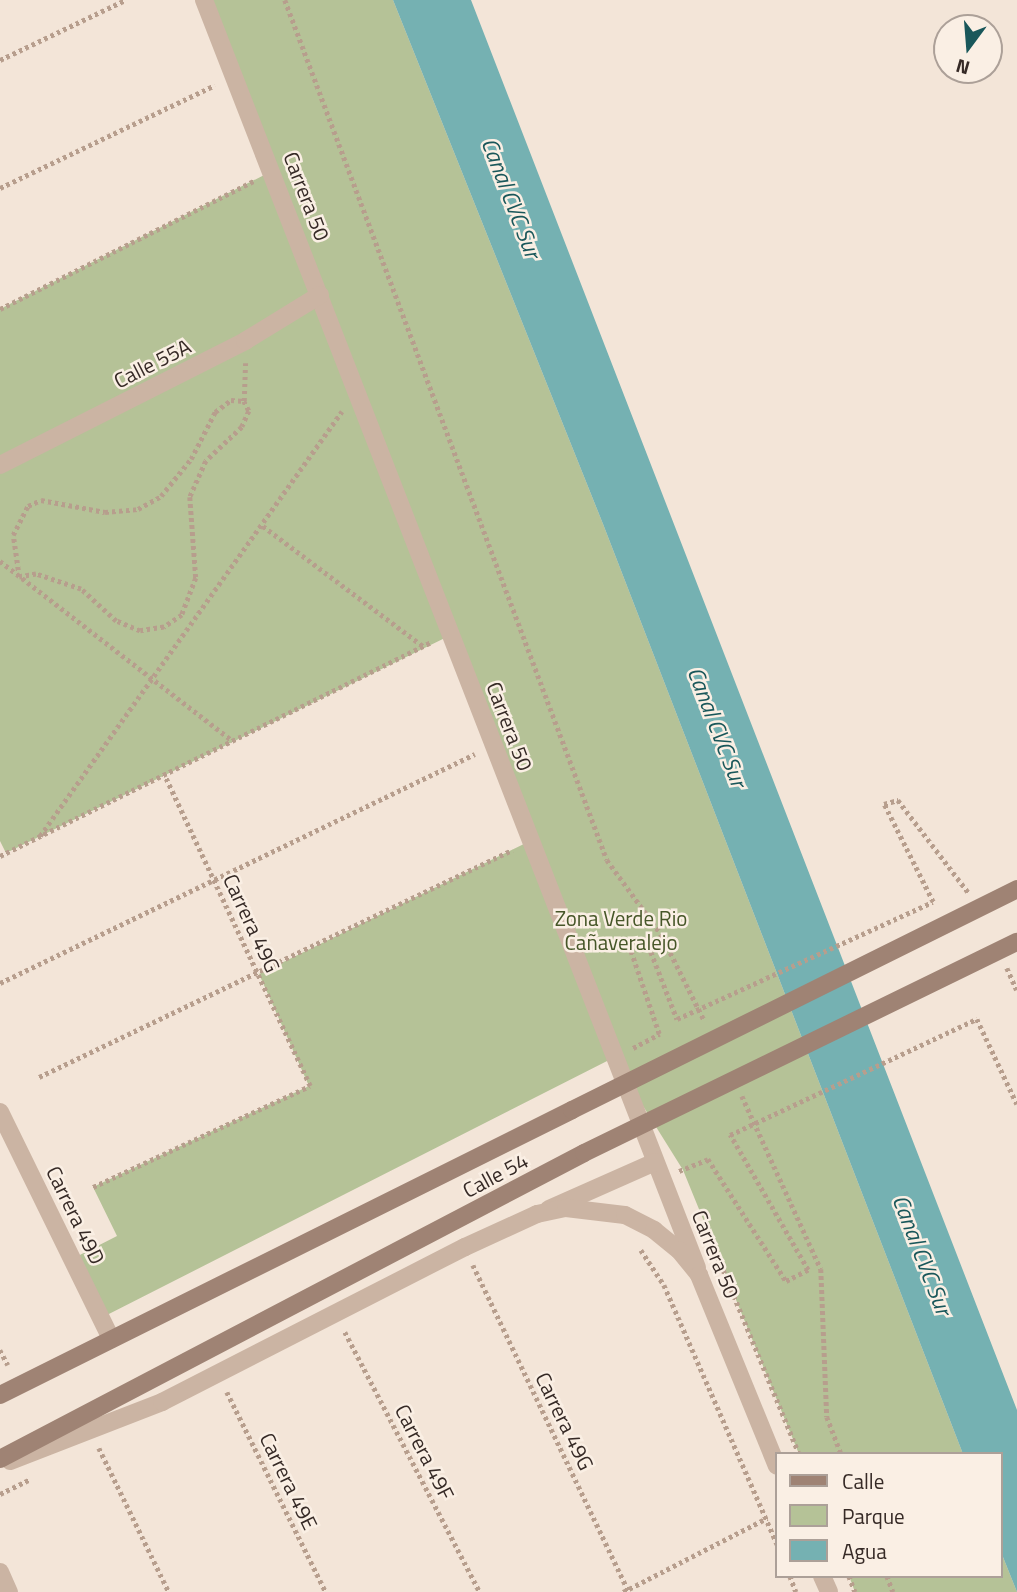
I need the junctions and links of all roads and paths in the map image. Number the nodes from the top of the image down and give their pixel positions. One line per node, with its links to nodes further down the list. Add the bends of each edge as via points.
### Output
1 (125, 0): 4 (path)
2 (205, 0): 5 (street, Carrera 50)
3 (285, 0): 34 (path, via 607,860 661,934)
4 (0, 60)
5 (234, 75): 6 (street, Carrera 50); 7 (path)
6 (272, 171): 8 (street, Carrera 50); 9 (path)
7 (0, 188)
8 (320, 295): 10 (street, Calle 55A); 11 (street, Carrera 50)
9 (0, 309)
10 (246, 341): 12 (path); 13 (street, Calle 55A)
11 (356, 389): 14 (path); 17 (street, Carrera 50)
12 (244, 401): 16 (path, via 231,400 215,412 177,478 162,496 138,509 105,512 41,500 28,506 13,535); 16 (path, via 249,411 242,427 206,461 190,498 196,578 182,615 164,627 141,631 116,621 81,589 36,574)
13 (0, 465)
14 (263, 526): 18 (path); 19 (path)
15 (0, 561): 16 (path)
16 (19, 577): 19 (path)
17 (451, 635): 18 (path); 21 (street, Carrera 50)
18 (423, 646): 20 (path)
19 (152, 679): 20 (path); 23 (path)
20 (233, 741): 22 (path)
21 (493, 745): 24 (street, Carrera 50); 26 (path)
22 (164, 775): 23 (path); 26 (path, Carrera 49G)
23 (40, 836): 25 (path)
24 (528, 842): 31 (path); 35 (street, Carrera 50)
25 (0, 856)
26 (216, 882): 31 (path, Carrera 49G); 32 (path)
27 (1017, 890): 50 (main road, Calle 54, bridge)
28 (972, 901): 35 (path, bridge, via 898,800 884,804 933,902 677,1019 646,939 630,950 659,1034)
29 (1017, 942): 58 (main road, Calle 54, bridge, via 584,1153)
30 (1003, 961): 33 (path)
31 (259, 974): 36 (path); 43 (path, Carrera 49G, via 310,1086)
32 (0, 984)
33 (1016, 986)
34 (710, 1032)
35 (614, 1058): 41 (street, Carrera 50)
36 (39, 1077)
37 (741, 1094): 57 (path, via 821,1269 827,1417)
38 (1017, 1104): 40 (path, bridge, via 977,1019 730,1135 808,1270 786,1281 708,1159)
39 (0, 1112): 50 (street, Carrera 49D)
40 (683, 1170): 41 (path); 42 (path)
41 (658, 1171): 44 (street); 48 (street, Carrera 50)
42 (688, 1182)
43 (93, 1186)
44 (537, 1214): 48 (street, via 566,1208 625,1215 679,1250); 60 (street, via 162,1402)
45 (635, 1246): 61 (path, via 664,1285)
46 (714, 1247): 56 (path)
47 (485, 1259): 64 (path, Carrera 49G, via 473,1265)
48 (699, 1275): 59 (street, Carrera 50)
49 (343, 1327): 68 (path, Carrera 49F)
50 (111, 1339): 54 (main road, Calle 54)
51 (0, 1350): 52 (path)
52 (8, 1365)
53 (224, 1385): 67 (path, Carrera 49E)
54 (0, 1395)
55 (98, 1446): 66 (path)
56 (798, 1452)
57 (840, 1452)
58 (0, 1459)
59 (776, 1464)
60 (0, 1465)
61 (767, 1518): 62 (path); 64 (path)
62 (776, 1541)
63 (0, 1572): 65 (street)
64 (627, 1591)
65 (9, 1592)
66 (169, 1592)
67 (326, 1592)
68 (480, 1592)

